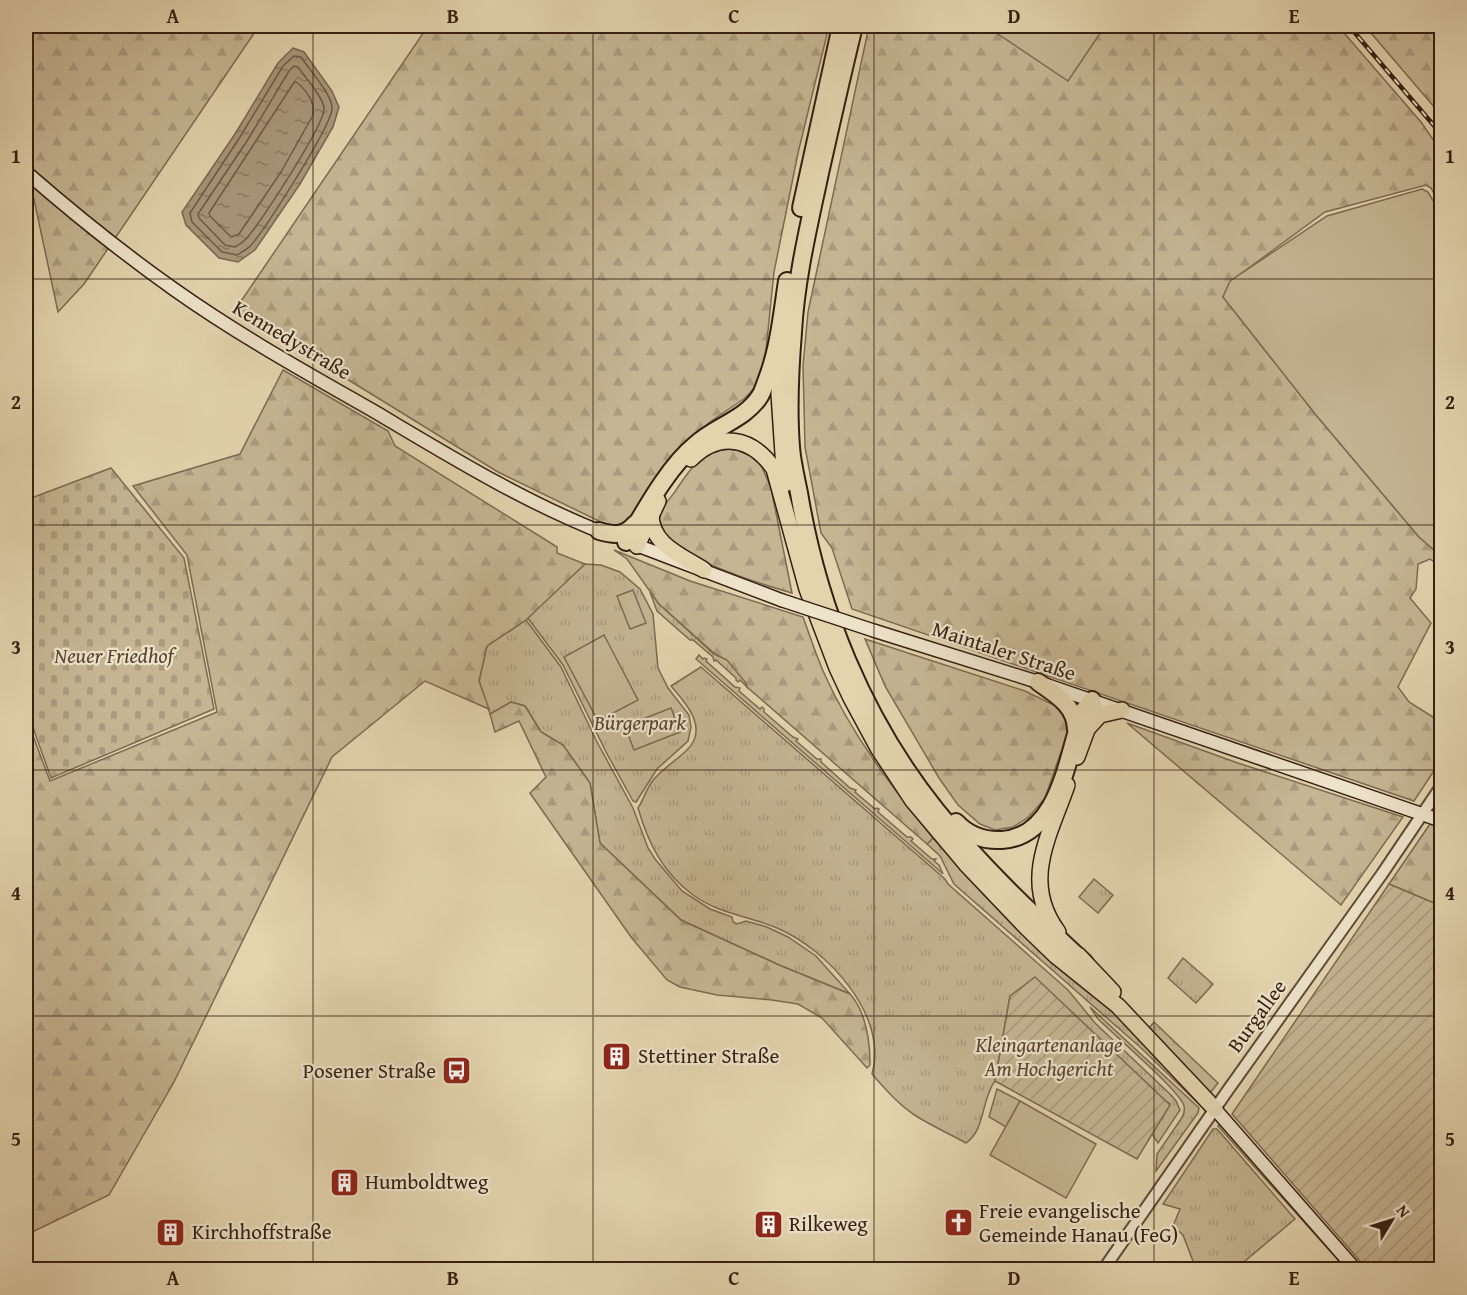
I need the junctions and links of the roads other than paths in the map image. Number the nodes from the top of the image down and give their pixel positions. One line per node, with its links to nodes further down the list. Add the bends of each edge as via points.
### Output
1 (841, 26): 4 (highway, via 797,225)
2 (854, 26): 15 (highway, via 798,286 791,447 812,558 841,645 868,706)
3 (26, 172): 5 (main road, Kennedystraße, via 142,266 231,326 432,446)
4 (781, 328): 6 (highway, via 760,396 742,414 694,445 678,463); 7 (highway, via 778,394)
5 (558, 512): 8 (main road, Maintaler Straße)
6 (647, 514): 7 (highway, via 692,457 709,445 731,441 760,452 774,469); 8 (highway, via 624,533); 9 (highway); 10 (highway, via 657,537)
7 (791, 528): 20 (highway, via 807,589 837,668 878,748 914,801 1026,927 1118,1006)
8 (599, 531): 9 (main road, Maintaler Straße)
9 (632, 544): 10 (main road, Maintaler Straße)
10 (704, 570): 11 (main road, Maintaler Straße, bridge, via 781,600)
11 (1038, 682): 12 (main road, Maintaler Straße); 14 (highway, via 1064,701)
12 (1092, 700): 13 (main road, Maintaler Straße); 14 (highway, via 1083,711)
13 (1122, 710): 14 (highway, via 1100,715); 17 (main road, Maintaler Straße)
14 (1081, 731): 15 (highway, via 1048,813 1032,830 1017,838 992,841 972,836); 19 (highway, via 1040,866 1039,887 1052,923)
15 (908, 772): 19 (highway, via 974,856)
16 (1442, 784): 17 (street, Burgallee)
17 (1422, 814): 18 (main road, Maintaler Straße); 21 (street, Burgallee)
18 (1442, 821)
19 (1085, 963): 20 (highway, via 1128,1007)
20 (1165, 1058): 21 (highway)
21 (1215, 1109): 22 (street, Burgallee); 23 (main road)
22 (1103, 1269)
23 (1356, 1269)

